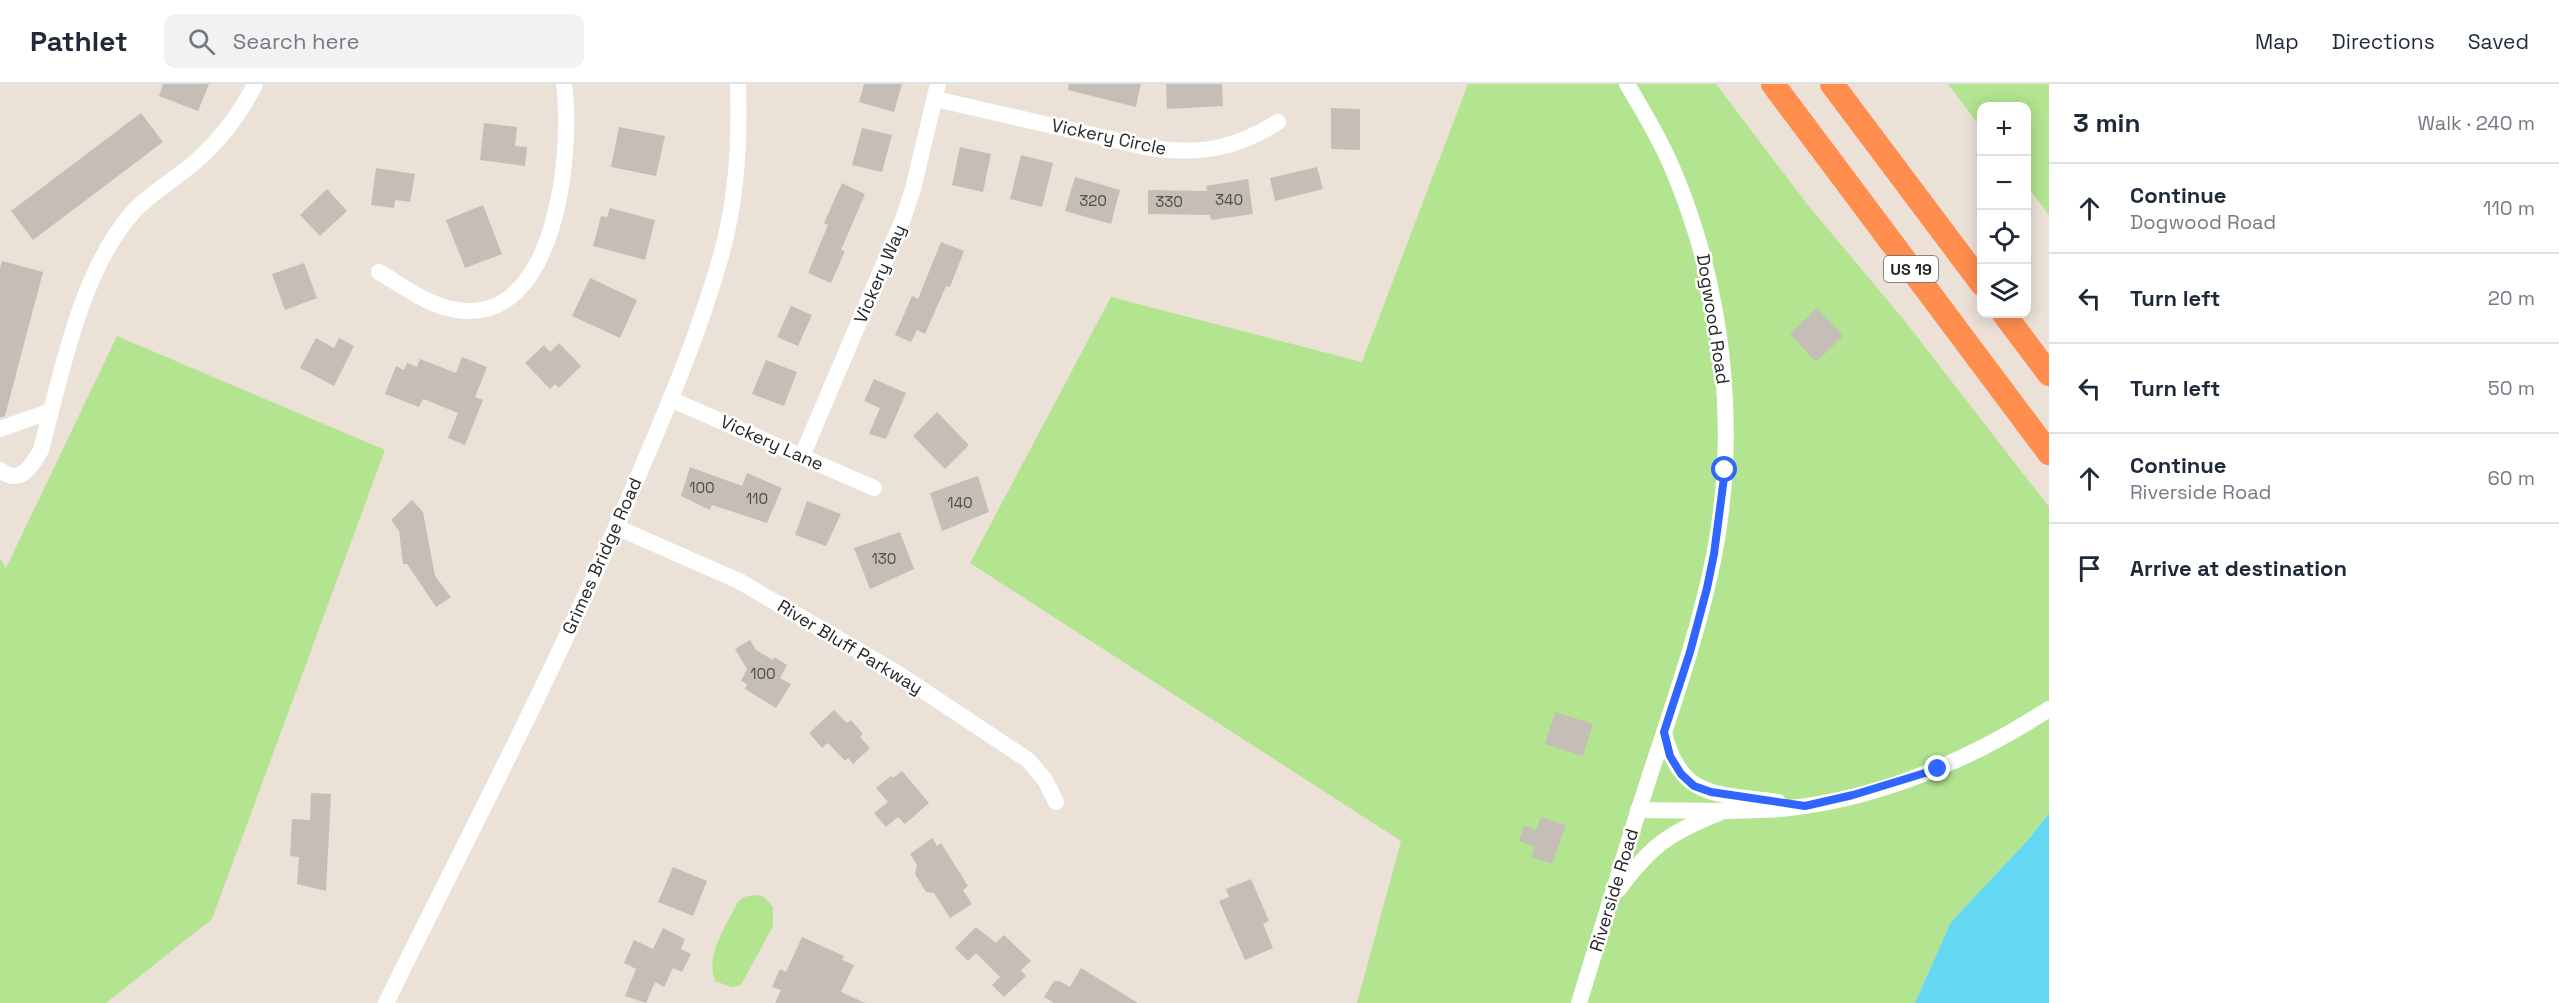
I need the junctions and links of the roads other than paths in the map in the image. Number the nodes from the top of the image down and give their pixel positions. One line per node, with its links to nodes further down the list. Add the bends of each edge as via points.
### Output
1 (255, 84): 14 (street, via 223,136 134,211 106,251 94,273)
2 (564, 84): 9 (street, via 566,145 558,201 539,259 523,285 490,308 458,310 441,306)
3 (738, 84): 13 (street, Grimes Bridge Road, via 738,158 722,251)
4 (1627, 84): 22 (street, Dogwood Road, via 1678,181 1699,239 1721,348 1726,409 1725,470 1714,554 1690,652)
5 (1773, 84): 16 (highway, US 19)
6 (1832, 84): 10 (highway, US 19)
7 (937, 91): 8 (street, Vickery Circle, via 1150,148 1179,152 1209,151 1235,144); 17 (street, Vickery Way, via 903,219)
8 (1278, 122)
9 (379, 272)
10 (1977, 277)
11 (2007, 318): 12 (highway)
12 (2049, 374)
13 (670, 399): 17 (street, Vickery Lane); 20 (street, Grimes Bridge Road)
14 (51, 411): 15 (street); 18 (street, via 41,450 31,469 19,475)
15 (0, 429)
16 (2049, 453)
17 (802, 456): 19 (street, Vickery Lane)
18 (0, 470)
19 (874, 488)
20 (616, 527): 23 (street, River Bluff Parkway, via 739,581 897,673 1028,760 1045,780); 28 (street, Grimes Bridge Road, via 557,657)
21 (2049, 709): 24 (street, Riverside Road, via 1938,769)
22 (1664, 732): 24 (street, via 1674,765 1694,786); 25 (street, Dogwood Road)
23 (1056, 802)
24 (1805, 806): 26 (street, Riverside Road)
25 (1638, 810): 26 (street, Riverside Road); 27 (street, Riverside Road)
26 (1728, 810): 27 (street, via 1662,840)
27 (1612, 898): 29 (street, Riverside Road)
28 (386, 1003)
29 (1579, 1003)

